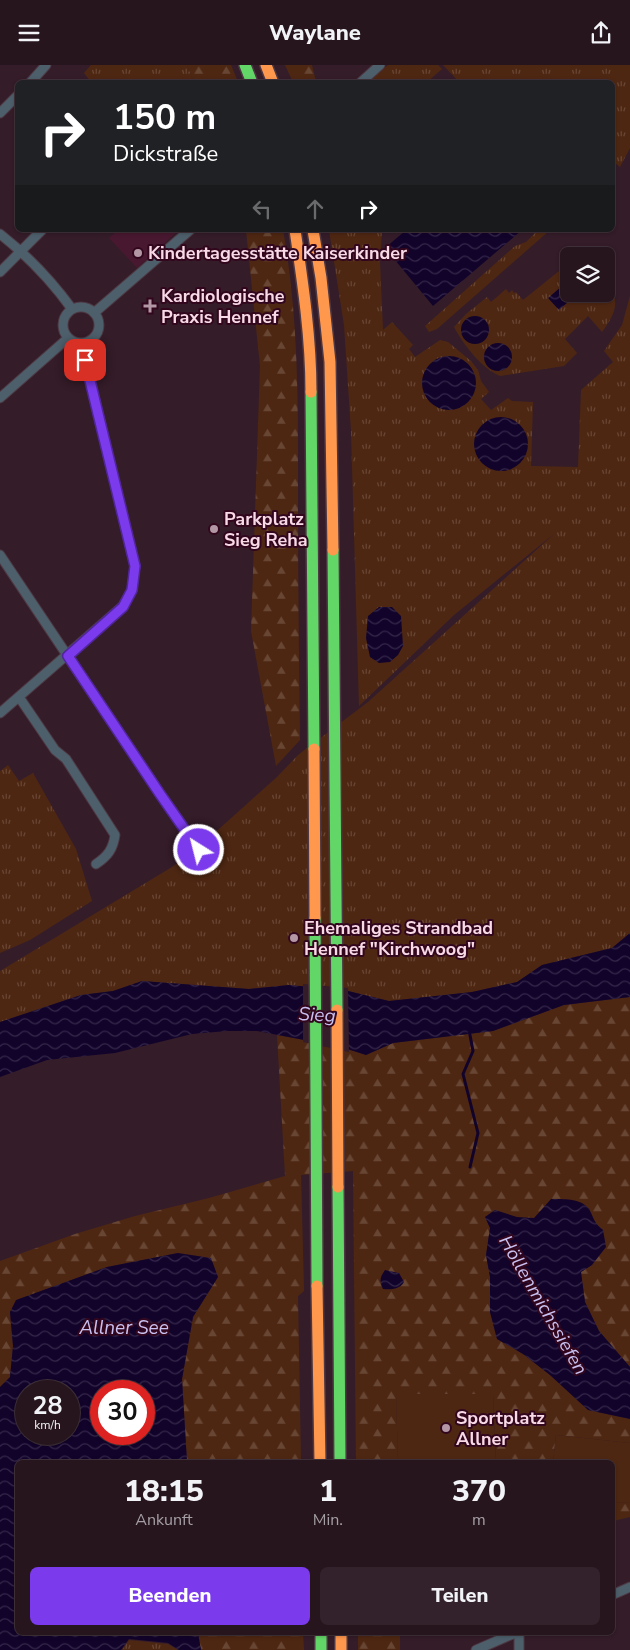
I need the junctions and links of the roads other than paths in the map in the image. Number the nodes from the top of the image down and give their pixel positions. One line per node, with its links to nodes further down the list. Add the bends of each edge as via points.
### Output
1 (46, 65): 5 (street)
2 (245, 65): 6 (highway)
3 (266, 65): 7 (highway)
4 (380, 65): 8 (street)
5 (33, 80)
6 (251, 80)
7 (272, 80)
8 (363, 80)
9 (15, 98): 10 (street)
10 (0, 113)
11 (40, 232): 16 (street)
12 (188, 232): 19 (street)
13 (295, 232): 29 (highway, via 312,368)
14 (313, 232): 30 (highway, via 330,362)
15 (0, 234): 16 (street)
16 (21, 251): 17 (street); 18 (street, via 46,275)
17 (0, 272)
18 (72, 309): 19 (street, via 86,307); 20 (street, via 62,322)
19 (94, 313): 21 (street, via 99,322 98,332 91,340)
20 (68, 338): 21 (street); 22 (street)
21 (81, 343): 24 (street, via 135,566 132,590 123,607)
22 (0, 397)
23 (0, 555): 24 (street)
24 (68, 656): 25 (street); 27 (street)
25 (19, 697): 26 (street); 28 (street, via 55,750 66,759 115,835 113,848)
26 (0, 713)
27 (199, 850)
28 (96, 864)
29 (320, 1460)
30 (340, 1460)
31 (630, 1587): 32 (street)
32 (615, 1594)
33 (321, 1635): 37 (highway)
34 (341, 1635): 38 (highway)
35 (512, 1635): 39 (street)
36 (517, 1635): 40 (street)
37 (321, 1650)
38 (341, 1650)
39 (476, 1650)
40 (519, 1650)

